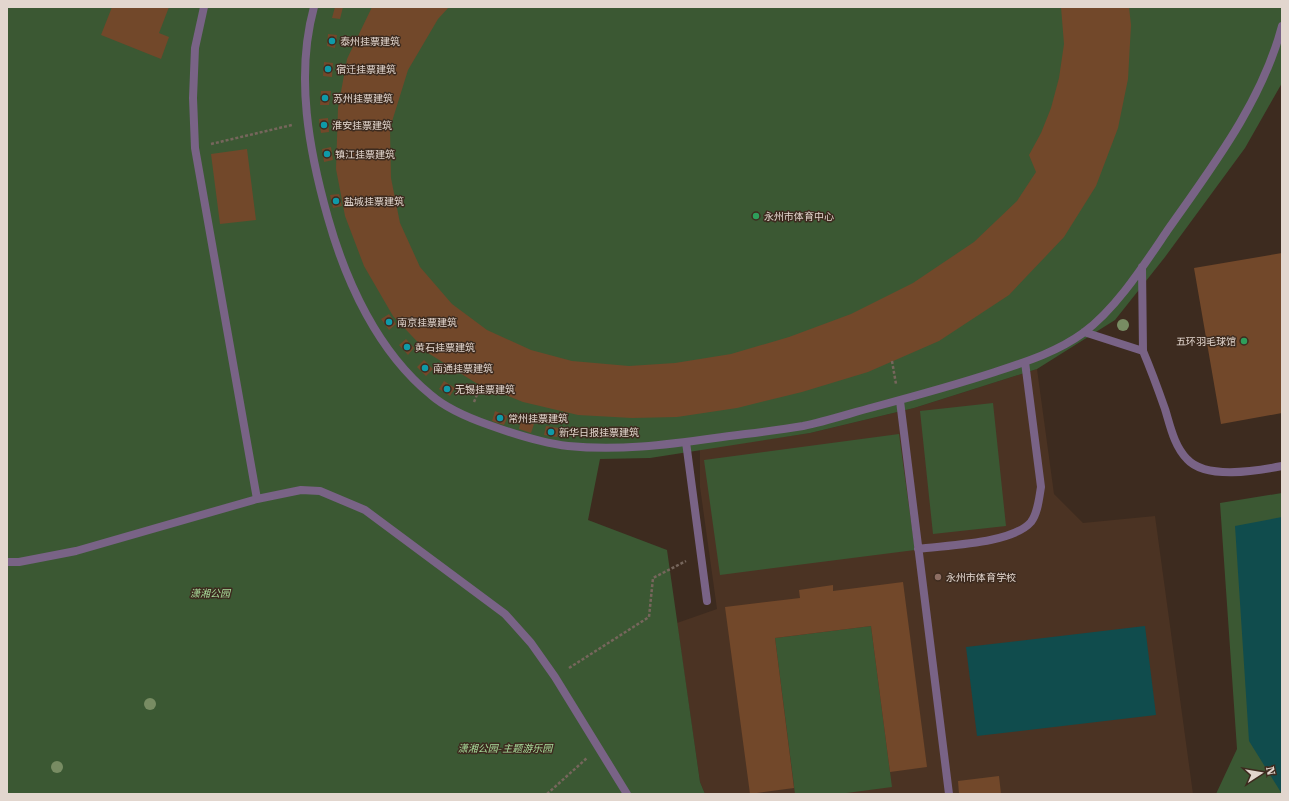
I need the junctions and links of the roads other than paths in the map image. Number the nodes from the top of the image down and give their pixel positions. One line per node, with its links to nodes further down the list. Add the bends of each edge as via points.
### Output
1 (204, 7): 11 (street, via 195,48 195,148)
2 (314, 7): 9 (street, via 305,74 307,121 324,205 335,243 357,295 379,334 403,367 432,396 467,417 514,434 565,446 610,448)
3 (1282, 26): 4 (street, via 1274,54 1240,125)
4 (1142, 267): 5 (street, via 1127,288); 6 (street)
5 (1084, 332): 6 (street); 7 (street, via 1058,348)
6 (1143, 351): 10 (street, via 1176,443 1187,460 1203,469 1226,472)
7 (1025, 362): 8 (street); 12 (street, via 1041,487 1038,505 1031,522 1017,533 997,539)
8 (900, 400): 9 (street, via 803,426); 12 (street)
9 (686, 442): 14 (street)
10 (1282, 466)
11 (257, 499): 13 (street, via 76,551); 15 (street, via 308,490 320,492 365,510 506,614 555,676)
12 (918, 549): 16 (street)
13 (7, 562)
14 (707, 601)
15 (627, 794)
16 (949, 794)

